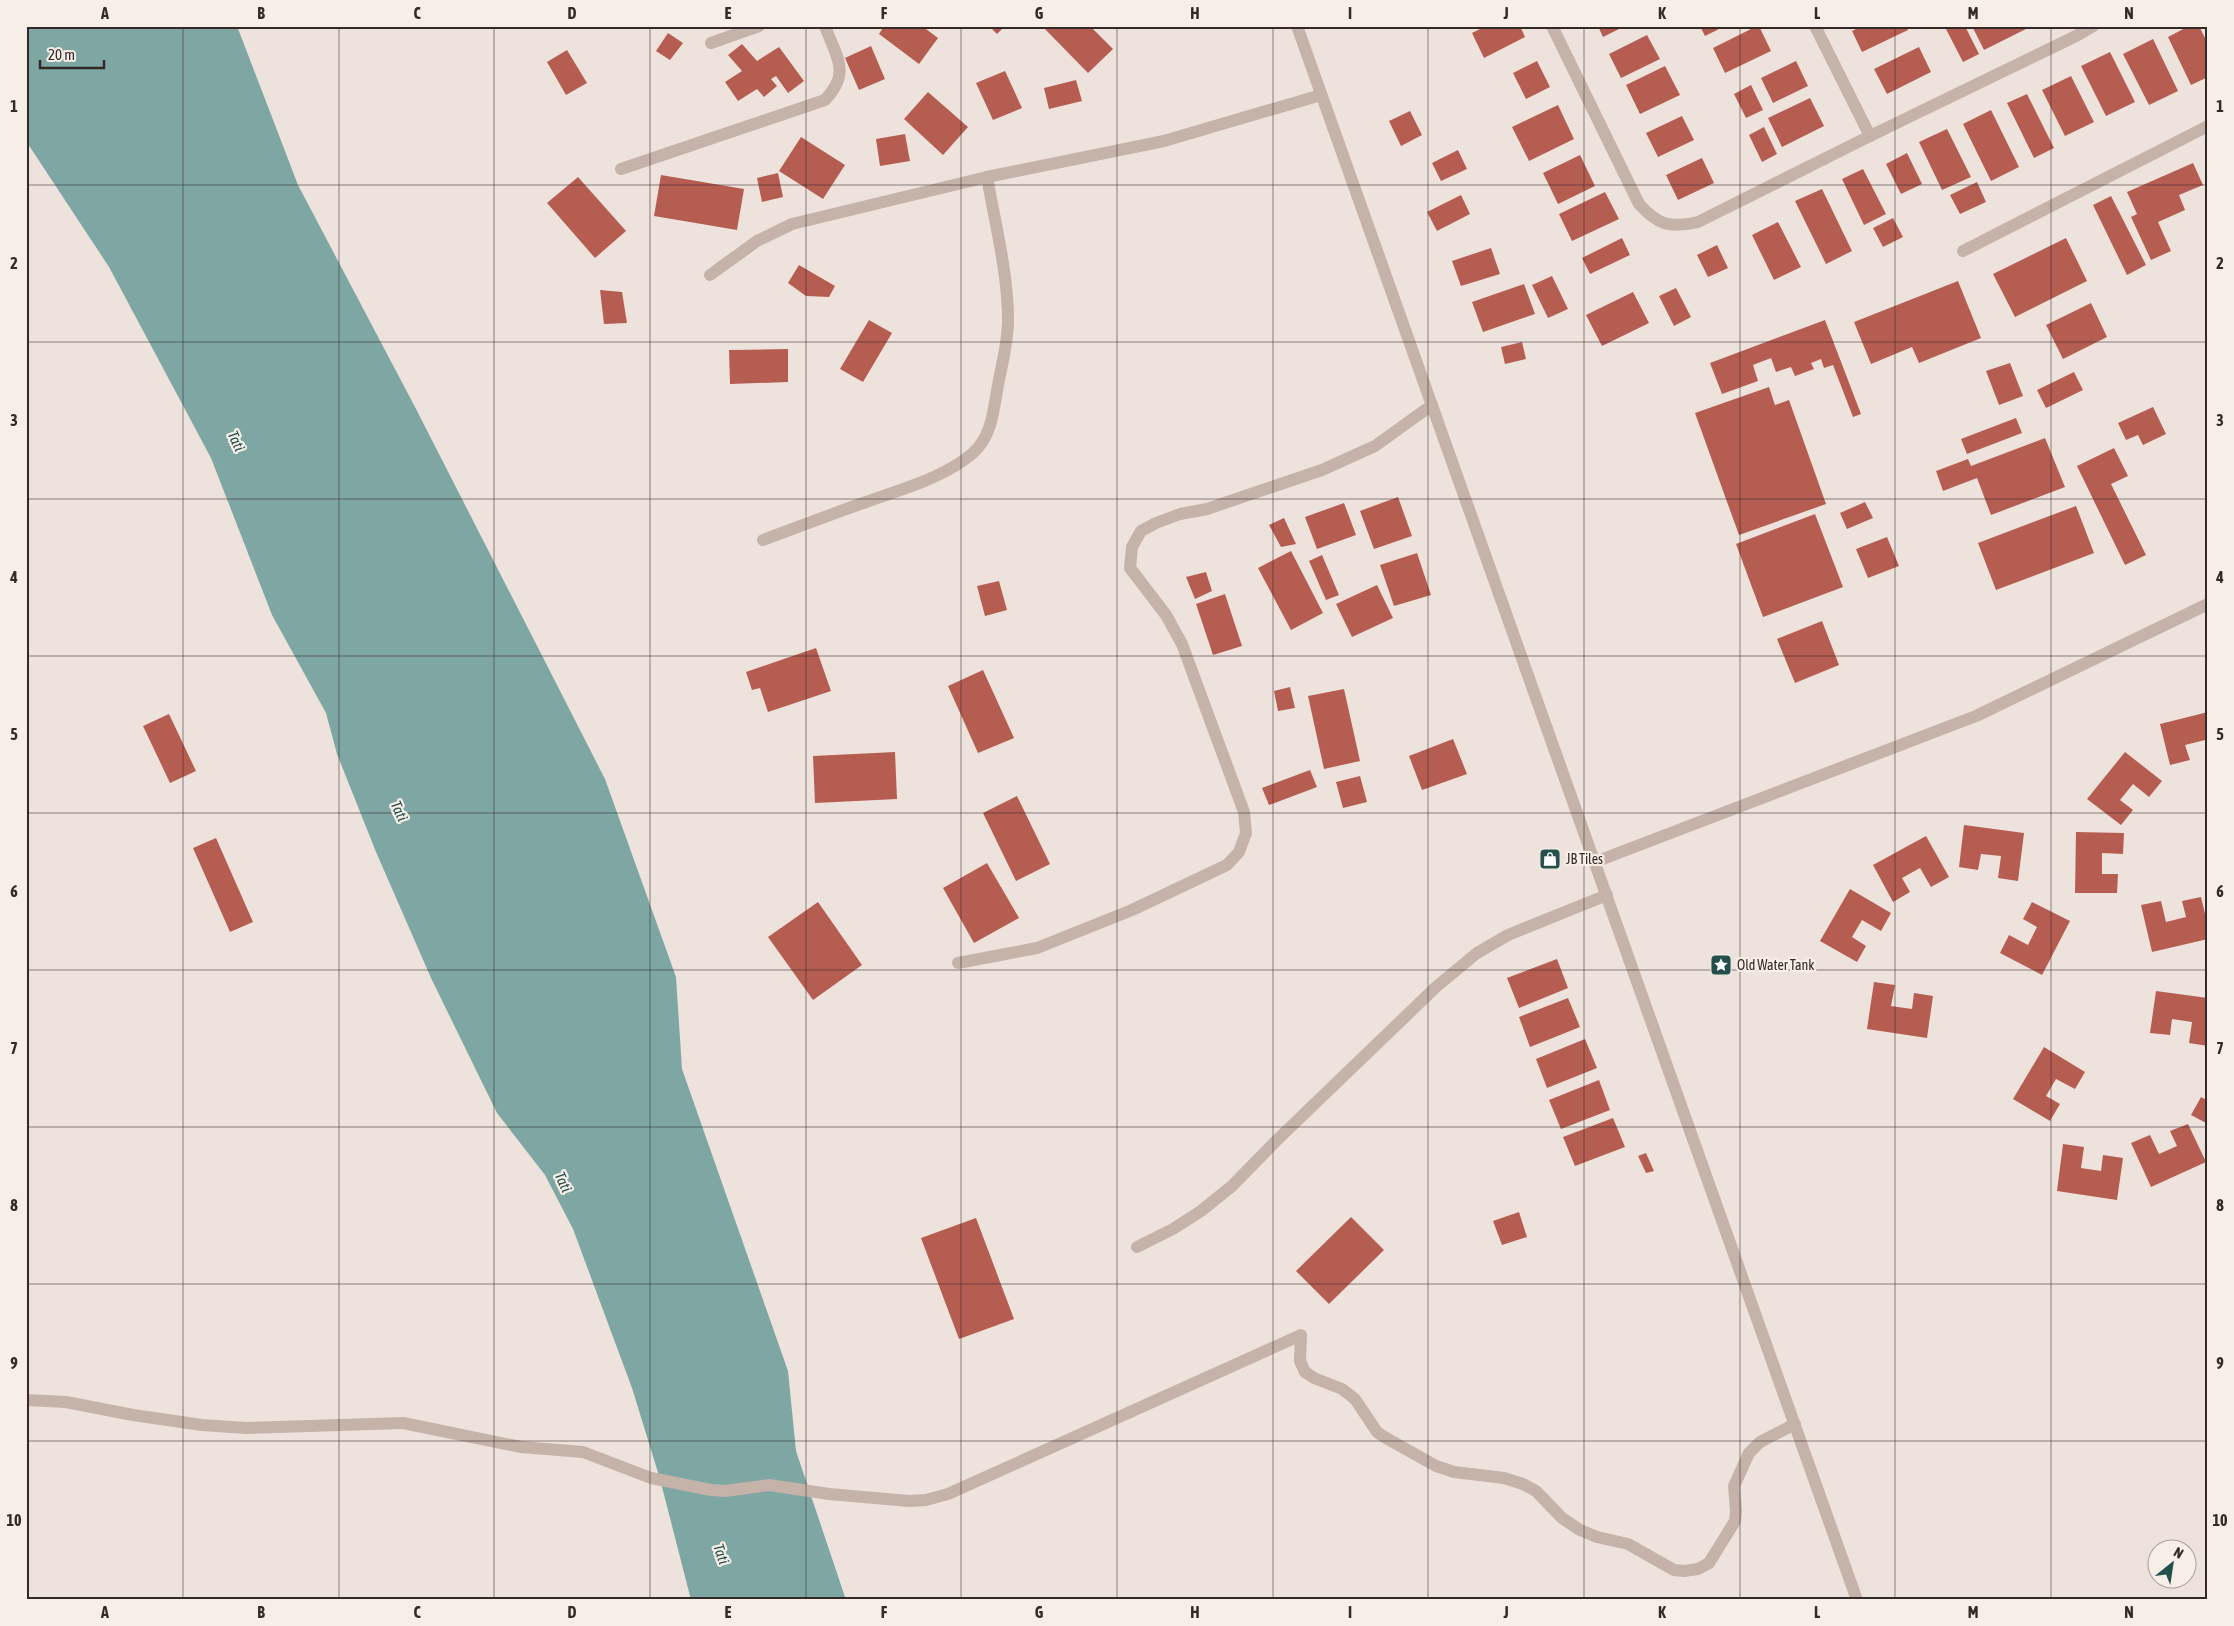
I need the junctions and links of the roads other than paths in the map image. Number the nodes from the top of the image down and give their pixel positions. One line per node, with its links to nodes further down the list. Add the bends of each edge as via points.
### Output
1 (759, 26): 8 (street)
2 (826, 26): 12 (street, via 841,72 836,88 825,100)
3 (1297, 26): 9 (street)
4 (1552, 26): 11 (street, via 1640,204 1650,216 1664,224 1679,226 1698,222)
5 (1815, 26): 11 (street)
6 (2092, 26): 7 (street)
7 (2074, 31): 11 (street)
8 (711, 43)
9 (1321, 95): 13 (street, via 1164,141); 16 (street)
10 (2208, 126): 14 (street)
11 (1870, 136)
12 (621, 169)
13 (987, 177): 15 (street, via 792,224 757,241); 17 (street, via 1008,320 994,408 983,440 958,463 922,482)
14 (1963, 251)
15 (710, 275)
16 (1432, 405): 19 (street); 21 (street, via 1375,446 1322,470 1156,523 1141,531 1132,547 1130,568 1166,614 1182,644 1244,812 1246,833 1239,852 1228,865 1132,910 1037,948)
17 (763, 540)
18 (2208, 604): 19 (street, via 1976,716)
19 (1595, 862): 20 (street)
20 (1607, 895): 22 (street, via 1508,936 1478,953 1436,987 1232,1186 1173,1229); 24 (street)
21 (958, 963)
22 (1137, 1247)
23 (26, 1400): 24 (street, via 66,1402 192,1424 246,1428 403,1423 521,1447 583,1452 651,1478 711,1490 769,1485 909,1501 948,1494 1301,1335 1300,1361 1305,1372 1342,1389 1355,1399 1377,1432 1386,1438 1436,1466 1523,1484 1536,1490 1562,1518 1580,1530 1628,1544 1674,1570 1684,1571 1709,1563 1735,1521 1734,1486 1749,1453 1760,1442)
24 (1795, 1424): 25 (street)
25 (1857, 1600)

